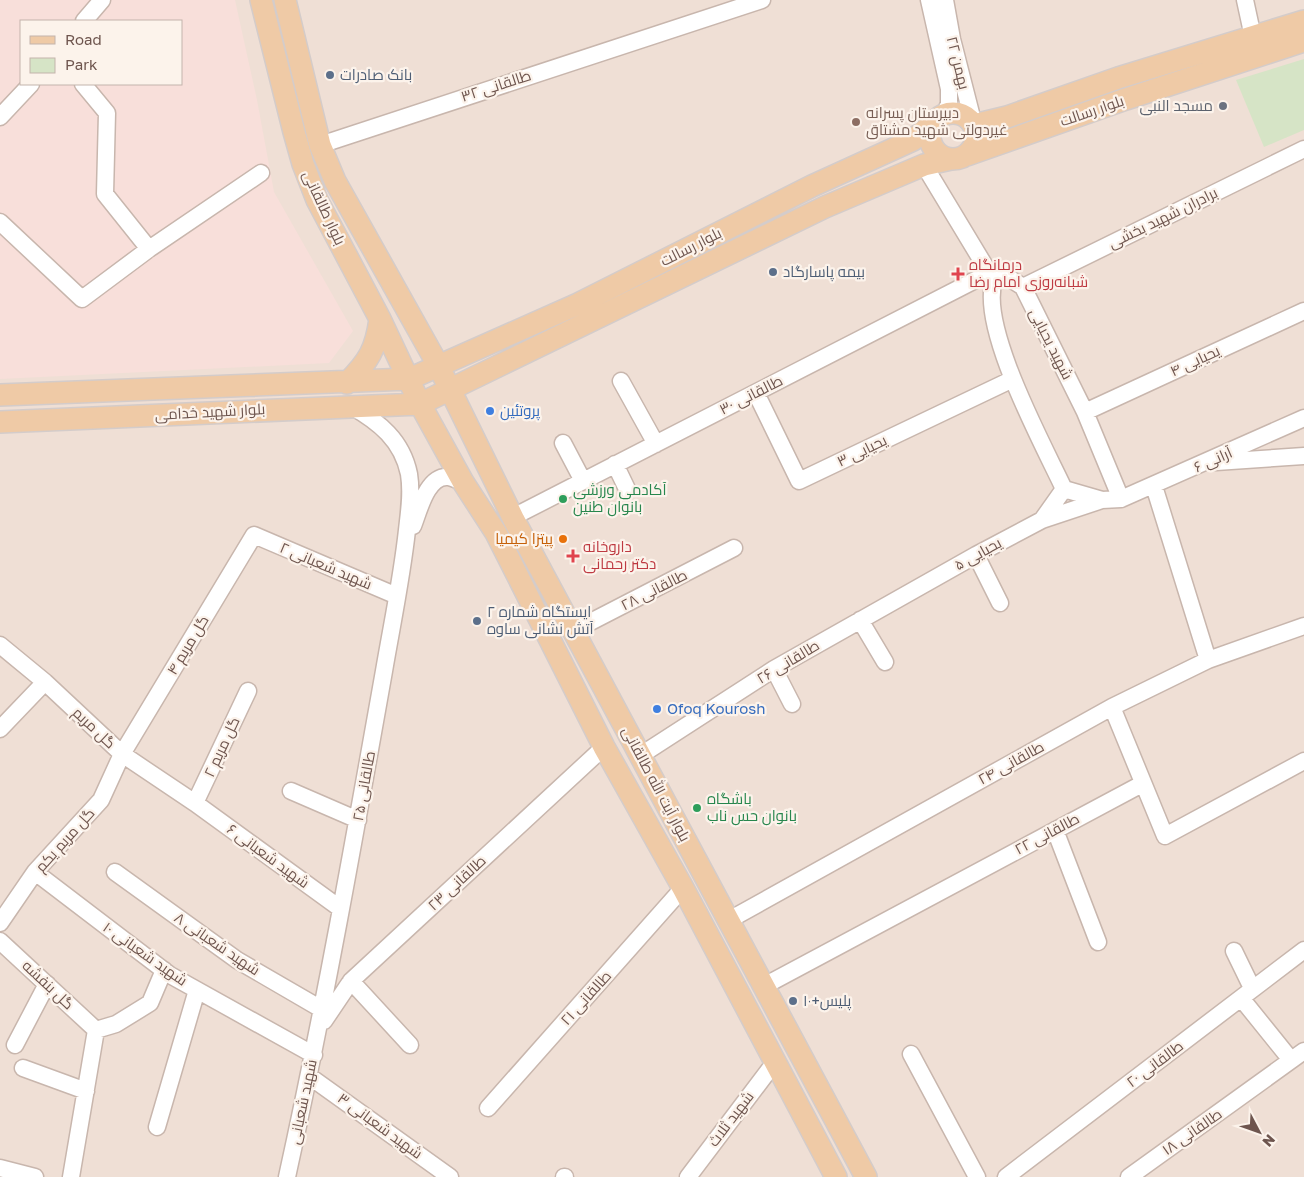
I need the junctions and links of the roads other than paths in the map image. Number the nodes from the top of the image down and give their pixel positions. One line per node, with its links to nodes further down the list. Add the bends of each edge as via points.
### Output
1 (102, 0): 8 (street)
2 (261, 0): 27 (main road, بلوار طالقانی, via 303,164 317,200)
3 (285, 0): 17 (main road, بلوار طالقانی)
4 (762, 0): 17 (street, طالقانی ۳۲)
5 (928, 0): 15 (street, ۲۲ بهمن, via 949,89 949,104)
6 (944, 0): 16 (street, ۲۲ بهمن)
7 (1245, 0): 10 (street)
8 (85, 20)
9 (1304, 21): 10 (main road, بلوار رسالت)
10 (1253, 37): 16 (main road, بلوار رسالت)
11 (1304, 41): 19 (main road, بلوار رسالت)
12 (30, 85): 14 (street)
13 (84, 85): 23 (street, via 107,113 105,194)
14 (0, 117)
15 (941, 118): 16 (main road, via 957,113); 19 (main road, via 930,133 931,140 938,153); 28 (main road, بلوار رسالت, via 912,140 812,186 578,304)
16 (974, 125): 19 (main road, via 975,145)
17 (320, 145): 28 (main road, بلوار طالقانی, via 335,181)
18 (1304, 149): 25 (street, برادران شهید بخشی)
19 (959, 157): 20 (main road, بلوار رسالت)
20 (924, 165): 24 (street); 33 (main road, بلوار رسالت, via 825,207)
21 (261, 173): 23 (street)
22 (0, 222): 23 (street, via 82,299)
23 (149, 249)
24 (991, 277): 25 (street, via 1009,278); 30 (street, via 996,332); 34 (street, طالقانی ۳۰)
25 (1023, 287): 38 (street, شهید یحیایی)
26 (1304, 311): 38 (street, یحیایی ۴)
27 (380, 318): 29 (main road, بلوار طالقانی); 32 (main road, via 373,351 365,366)
28 (438, 365): 29 (main road, بلوار رسالت); 33 (main road, بلوار طالقانی)
29 (409, 379): 32 (main road, بلوار شهید خدامی); 36 (main road, بلوار طالقانی)
30 (1013, 379): 34 (street, یحیایی ۳, via 799,481); 50 (street)
31 (622, 381): 42 (street)
32 (347, 383): 35 (main road, بلوار شهید خدامی)
33 (450, 390): 36 (main road, بلوار رسالت); 53 (main road, بلوار آیت الله طالقانی)
34 (756, 393): 42 (street, طالقانی ۳۰)
35 (0, 395)
36 (420, 404): 37 (main road, بلوار شهید خدامی); 47 (main road, بلوار آیت الله طالقانی)
37 (351, 406): 40 (main road, بلوار شهید خدامی); 56 (street, via 371,417 403,452 410,488)
38 (1085, 412): 52 (street, شهید یحیایی)
39 (1304, 418): 44 (street, آرانی ۶)
40 (0, 422)
41 (563, 443): 46 (street)
42 (656, 444): 45 (street, طالقانی ۳۰)
43 (1304, 456): 44 (street)
44 (1207, 462): 48 (street, آرانی ۶)
45 (615, 464): 46 (street, طالقانی ۳۰); 49 (street)
46 (583, 481): 53 (street, طالقانی ۳۰)
47 (464, 482): 56 (street, via 447,477 436,480 426,492); 60 (main road, بلوار آیت الله طالقانی)
48 (1154, 486): 52 (street, آرانی ۶); 67 (street)
49 (627, 489)
50 (1064, 489): 51 (street); 54 (street)
51 (1102, 500): 52 (street); 54 (street, یحیایی ۵)
52 (1121, 500)
53 (513, 517): 59 (main road, بلوار آیت الله طالقانی)
54 (1042, 520): 58 (street, یحیایی ۵)
55 (254, 535): 61 (street, شهید شعبانی ۲); 76 (street, گل مریم ۴)
56 (405, 544): 61 (street, طالقانی ۲۵)
57 (734, 548): 65 (street, طالقانی ۲۸)
58 (976, 555): 62 (street); 63 (street, یحیایی ۵)
59 (543, 575): 60 (main road); 65 (main road, بلوار آیت الله طالقانی)
60 (523, 585): 75 (main road, بلوار آیت الله طالقانی)
61 (397, 596): 82 (street, طالقانی ۲۵)
62 (1000, 603)
63 (860, 620): 68 (street); 69 (street, طالقانی ۲۶)
64 (1304, 626): 67 (street, طالقانی ۲۴)
65 (573, 631): 77 (main road, بلوار آیت الله طالقانی)
66 (0, 645): 70 (street, گل مریم)
67 (1208, 660): 73 (street, طالقانی ۲۴)
68 (885, 662)
69 (774, 669): 72 (street); 77 (street, طالقانی ۲۶)
70 (45, 682): 74 (street); 76 (street, گل مریم)
71 (248, 690): 81 (street, گل مریم ۲)
72 (792, 704)
73 (1112, 707): 79 (street); 88 (street, طالقانی ۲۴)
74 (0, 729)
75 (604, 747): 86 (main road, بلوار آیت الله طالقانی); 95 (street, طالقانی ۲۳)
76 (122, 754): 81 (street, گل مریم); 84 (street, گل مریم یکم, via 101,800)
77 (641, 755): 88 (main road, بلوار آیت الله طالقانی)
78 (1304, 761): 79 (street, via 1165,836)
79 (1142, 784): 83 (street, طالقانی ۲۲)
80 (291, 791): 82 (street)
81 (195, 803): 87 (street, شهید شعبانی ۶)
82 (358, 820): 87 (street, طالقانی ۲۵)
83 (1055, 830): 91 (street); 97 (street, طالقانی ۲۲)
84 (35, 872): 89 (street, گل مریم یکم); 94 (street, شهید شعبانی ۱۰)
85 (115, 872): 100 (street, شهید شعبانی ۸, via 237,960)
86 (683, 888): 109 (main road, بلوار آیت الله طالقانی); 113 (street, طالقانی ۲۱)
87 (341, 909): 100 (street, طالقانی ۲۵)
88 (728, 920): 97 (main road, بلوار آیت الله طالقانی)
89 (0, 922)
90 (0, 941): 96 (street, گل بنفشه)
91 (1098, 942)
92 (1304, 950): 99 (street, طالقانی ۲۰)
93 (1234, 951): 99 (street)
94 (164, 970): 98 (street, شهید شعبانی ۱۰); 102 (street, via 150,1003 116,1024)
95 (351, 981): 101 (street, طالقانی ۲۳); 103 (street)
96 (47, 984): 102 (street, گل بنفشه); 104 (street)
97 (764, 986): 105 (main road, بلوار آیت الله طالقانی)
98 (197, 990): 107 (street, شهید شعبانی ۱۰); 114 (street)
99 (1246, 993): 108 (street); 125 (street, طالقانی ۲۰)
100 (323, 1010): 101 (street, طالقانی ۲۵)
101 (320, 1027): 107 (street, شهید شعبانی)
102 (96, 1030): 112 (street)
103 (410, 1044)
104 (15, 1046)
105 (797, 1049): 109 (main road); 123 (main road, بلوار آیت الله طالقانی)
106 (910, 1054): 124 (street)
107 (314, 1055): 111 (street, شهید شعبانی)
108 (1297, 1056): 116 (street, طالقانی ۱۸)
109 (775, 1062): 121 (street, شهید ثلاث); 122 (main road, بلوار آیت الله طالقانی)
110 (23, 1068): 112 (street)
111 (309, 1076): 119 (street, شهید شعبانی); 120 (street, شهید شعبانی ۳)
112 (86, 1091): 118 (street)
113 (488, 1108)
114 (158, 1127)
115 (0, 1168): 117 (street)
116 (1135, 1175)
117 (35, 1177)
118 (71, 1177)
119 (287, 1177)
120 (450, 1177)
121 (688, 1177)
122 (836, 1177)
123 (866, 1177)
124 (977, 1177)
125 (1006, 1177)

